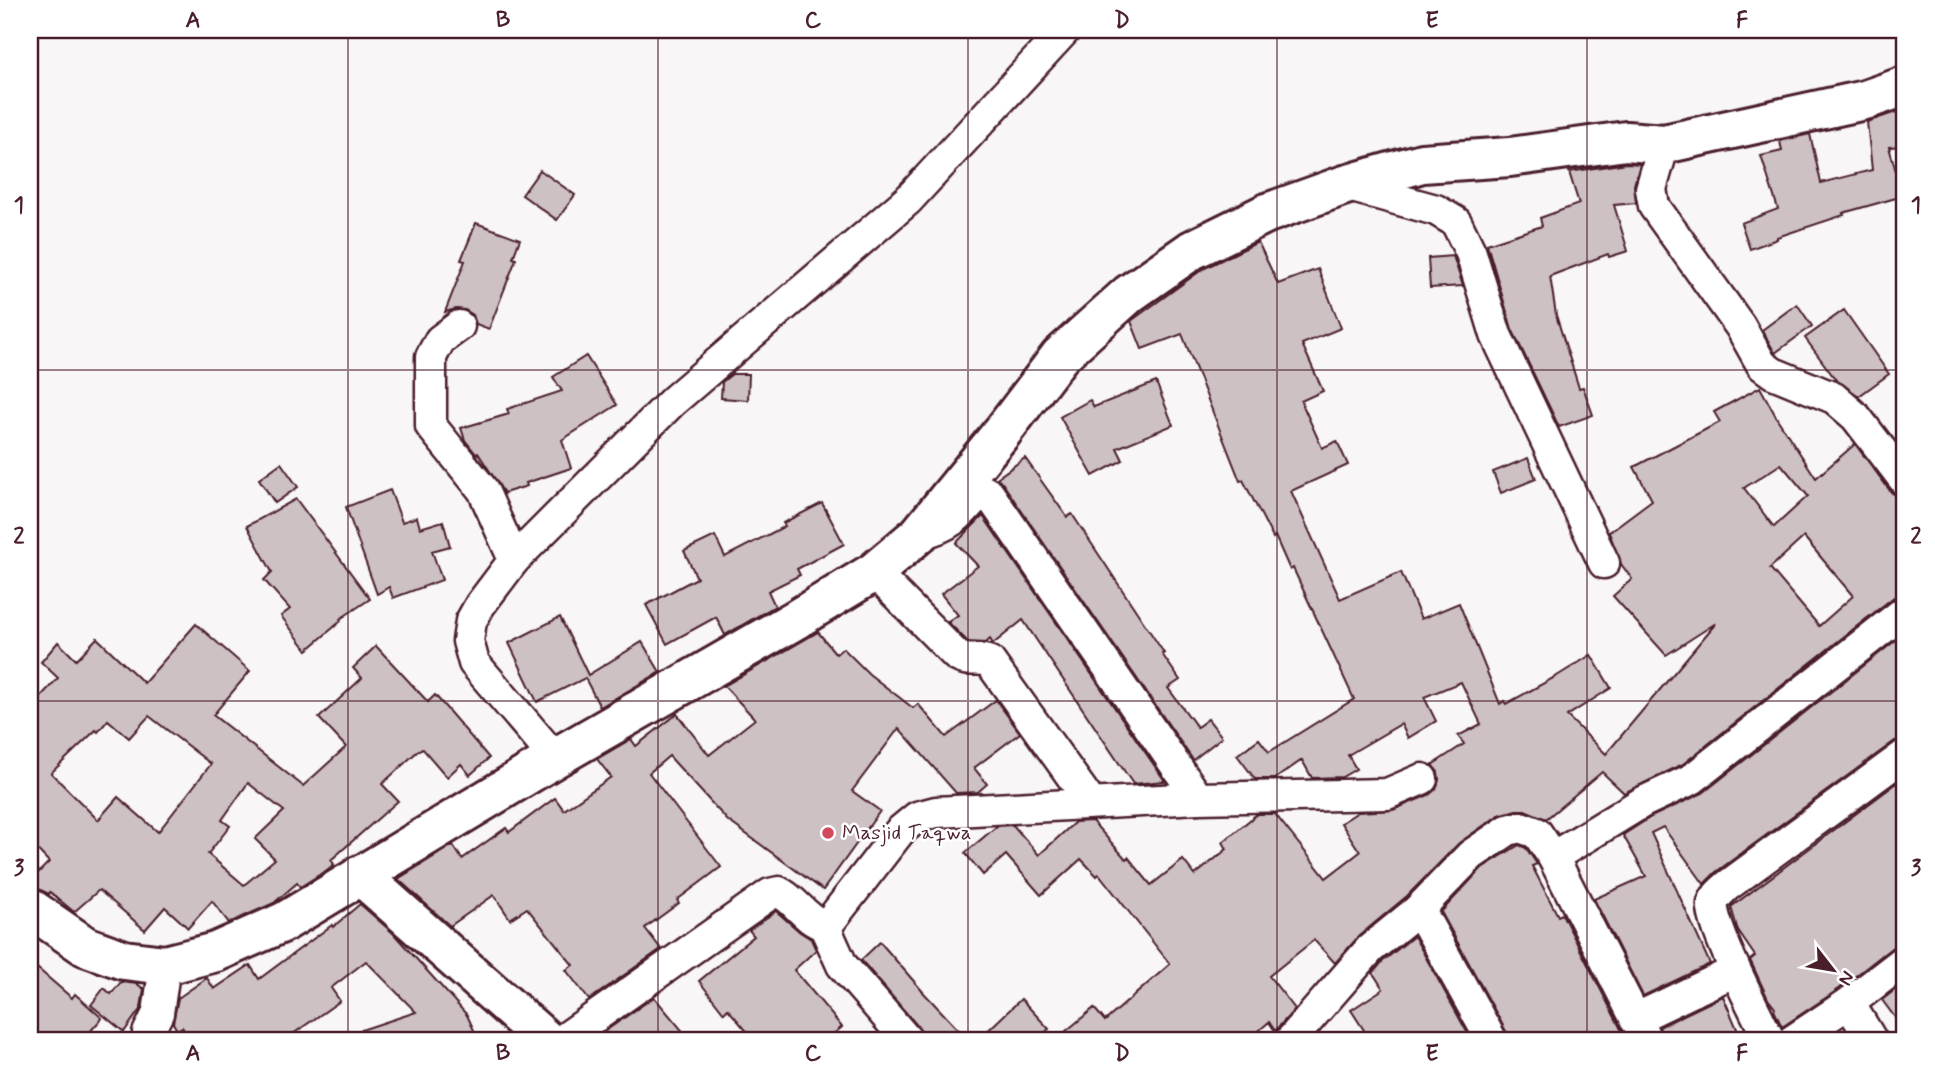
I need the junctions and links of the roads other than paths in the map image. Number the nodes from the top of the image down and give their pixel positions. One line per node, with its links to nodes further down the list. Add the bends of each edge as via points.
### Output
1 (1065, 30): 8 (street, via 908,200 694,381)
2 (1905, 86): 3 (street, via 1865,100)
3 (1664, 144): 4 (street, via 1626,141 1422,163); 6 (street, via 1651,189 1654,206 1740,326 1762,365 1835,398)
4 (1345, 185): 7 (street, via 1267,213 1192,250 1129,294 1060,356); 9 (street, via 1436,210 1456,222 1471,253 1496,335)
5 (459, 326): 8 (street, via 440,340 431,357 431,426 483,490)
6 (1905, 481)
7 (919, 534): 10 (street); 15 (street, via 958,519 979,493 989,494)
8 (514, 560): 13 (street, via 471,621 468,641 474,663)
9 (1604, 563)
10 (874, 572): 13 (street); 16 (street, via 956,655 990,662)
11 (1905, 611): 17 (street, via 1692,779 1643,802)
12 (1905, 755): 24 (street, via 1715,899 1713,912)
13 (555, 758): 18 (street)
14 (1422, 779): 15 (street, via 1387,794)
15 (1198, 798): 16 (street)
16 (1091, 803): 21 (street, via 917,817 900,831)
17 (1553, 857): 20 (street, via 1536,833 1520,827 1508,830 1471,855); 26 (street)
18 (360, 875): 23 (street, via 284,922 216,952); 28 (street)
19 (30, 908): 23 (street, via 85,946 124,960)
20 (1419, 909): 31 (street, via 1370,949); 32 (street)
21 (824, 925): 29 (street, via 788,896 770,894); 30 (street, via 842,965)
22 (1905, 960): 25 (street)
23 (165, 965): 27 (street, via 158,1013)
24 (1735, 971): 26 (street); 33 (street)
25 (1849, 1003): 34 (street); 35 (street)
26 (1641, 1030)
27 (144, 1038)
28 (548, 1041)
29 (561, 1041)
30 (908, 1041)
31 (1290, 1041)
32 (1492, 1041)
33 (1770, 1041)
34 (1792, 1041)
35 (1872, 1041)

